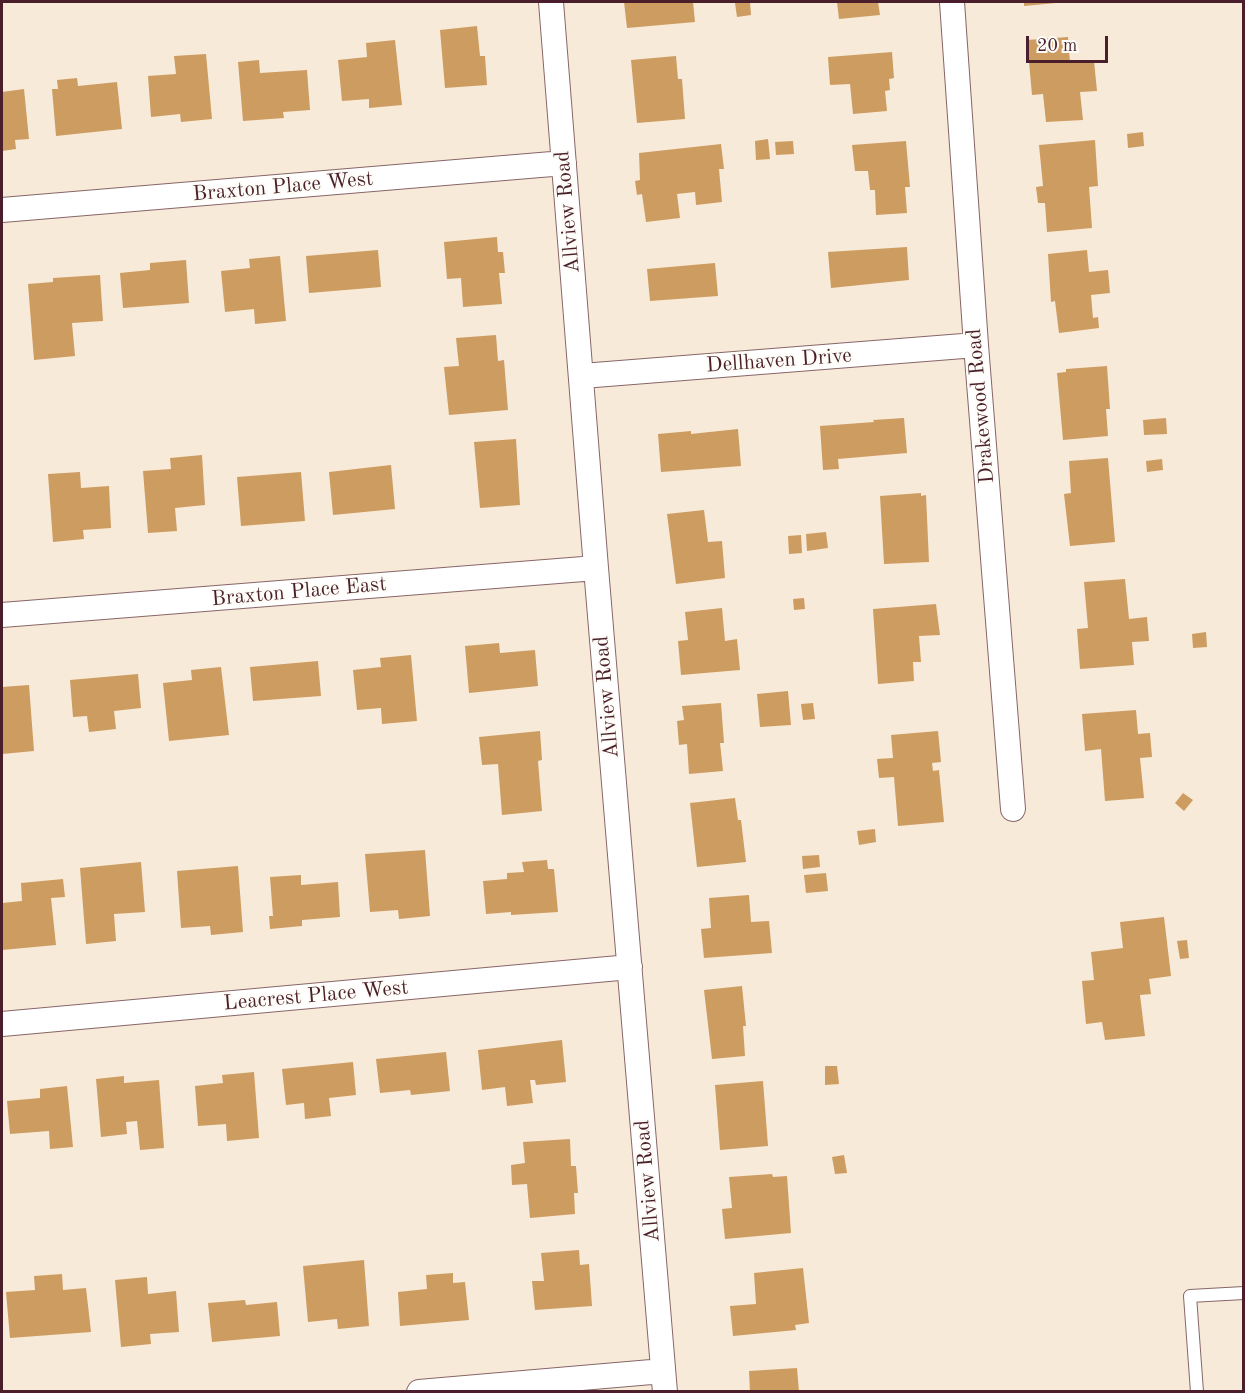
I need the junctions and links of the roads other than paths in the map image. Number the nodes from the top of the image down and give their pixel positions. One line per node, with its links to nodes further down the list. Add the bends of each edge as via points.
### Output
1 (551, 2): 3 (street, Allview Road)
2 (952, 2): 5 (street, Drakewood Road)
3 (564, 163): 4 (street, Braxton Place West); 6 (street, Allview Road)
4 (2, 210)
5 (976, 345): 6 (street, Dellhaven Drive); 9 (street, Drakewood Road)
6 (582, 376): 7 (street, Allview Road)
7 (596, 568): 8 (street, Braxton Place East); 10 (street, Allview Road)
8 (2, 615)
9 (1013, 809)
10 (630, 967): 11 (street, Leacrest Place West); 13 (street, Allview Road)
11 (2, 1024)
12 (1244, 1293): 15 (lane, via 1190,1296)
13 (664, 1381): 14 (street)
14 (420, 1392)
15 (1197, 1392)

